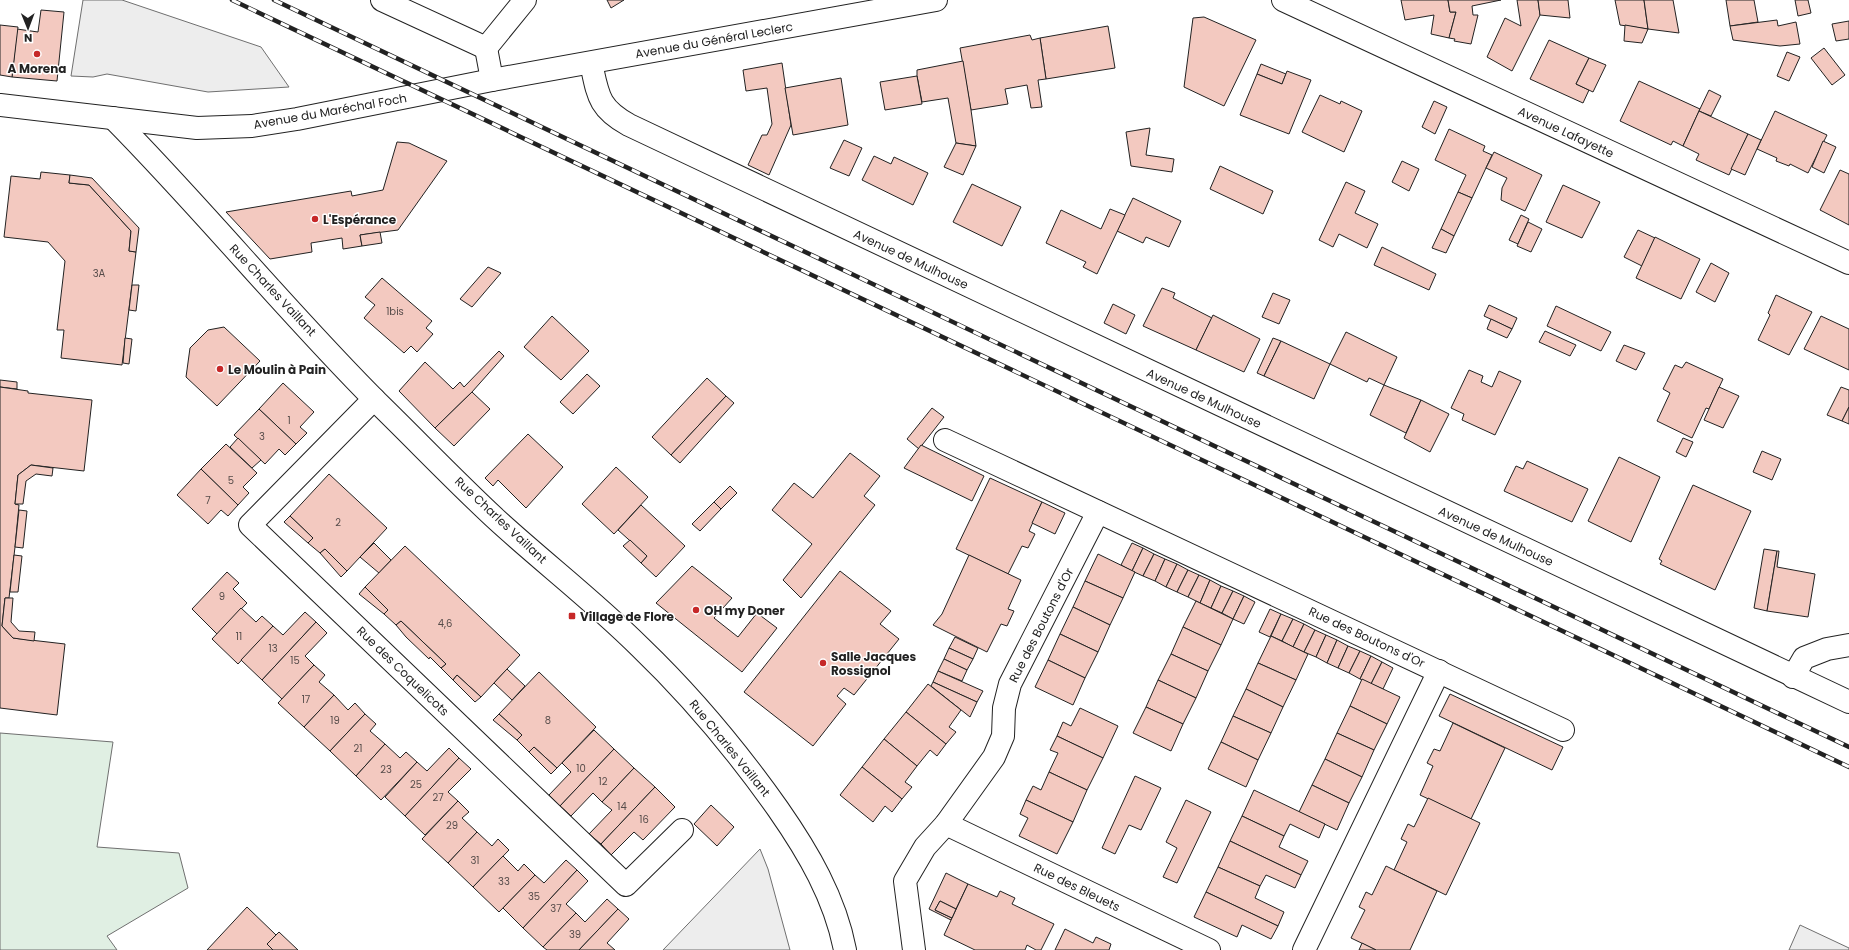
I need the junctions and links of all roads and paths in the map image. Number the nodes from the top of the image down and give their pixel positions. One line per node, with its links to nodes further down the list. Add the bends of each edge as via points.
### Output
1 (382, 0): 5 (street)
2 (525, 0): 5 (street)
3 (936, 0): 6 (street, Avenue du Général Leclerc)
4 (1282, 0): 10 (street, Avenue Lafayette)
5 (486, 48): 7 (street)
6 (591, 63): 7 (street, Avenue du Général Leclerc); 16 (street, Avenue de Mulhouse, via 601,101 608,111 629,125)
7 (492, 80): 9 (street, Avenue du Maréchal Foch, via 252,126 197,128)
8 (0, 105): 9 (street, Avenue du Maréchal Foch)
9 (113, 118): 11 (street, Rue Charles Vaillant, via 154,159 256,274)
10 (1849, 263)
11 (374, 399): 20 (street, Rue des Coquelicots, via 250,525 626,885); 21 (street, Rue Charles Vaillant, via 496,519 639,646 698,707 758,780 805,848 825,887)
12 (945, 440): 13 (street, Rue des Boutons d'Or)
13 (1098, 512): 15 (street, Rue des Boutons d'Or); 19 (street, Rue des Boutons d'Or, via 1010,684 1004,708 1003,736 994,757)
14 (1849, 645): 16 (street, via 1827,649 1804,658)
15 (1439, 671): 18 (street, Rue des Boutons d'Or); 24 (street, Rue des Boutons d'Or)
16 (1793, 677): 17 (street, Avenue de Mulhouse)
17 (1849, 702)
18 (1563, 730)
19 (946, 824): 22 (street, Rue des Boutons d'Or, via 925,847 905,881); 23 (street, Rue des Bleuets)
20 (682, 830)
21 (845, 950)
22 (914, 950)
23 (1209, 950)
24 (1304, 950)

